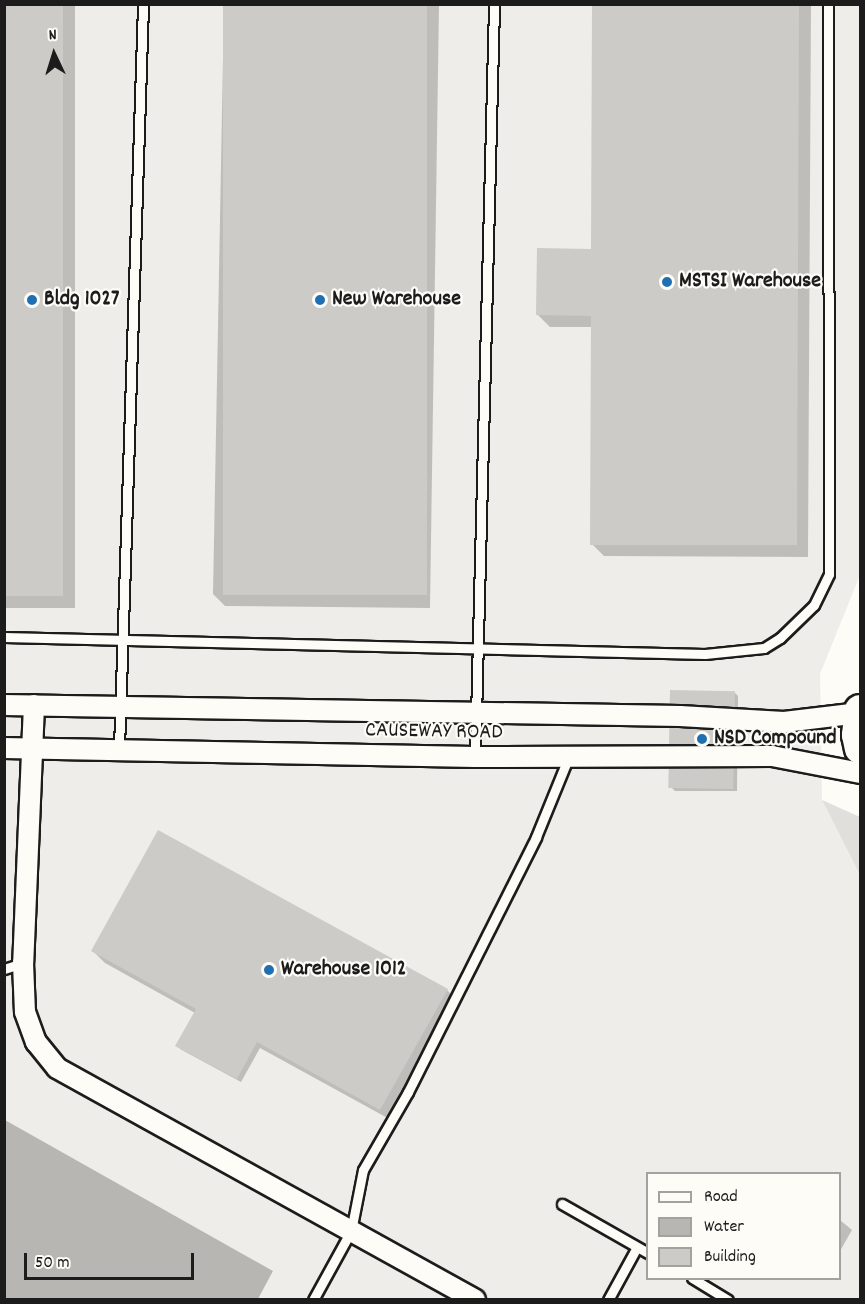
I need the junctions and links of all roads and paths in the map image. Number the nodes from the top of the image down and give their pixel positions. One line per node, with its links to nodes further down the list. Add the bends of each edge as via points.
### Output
1 (143, 4): 5 (lane)
2 (494, 4): 6 (lane)
3 (828, 4): 6 (lane, via 829,574 820,596 780,638 764,648 740,653)
4 (4, 637): 5 (lane)
5 (125, 639): 6 (lane); 9 (lane)
6 (477, 647): 11 (lane)
7 (4, 705): 8 (street, CAUSEWAY ROAD)
8 (34, 705): 9 (street, CAUSEWAY ROAD); 13 (street)
9 (121, 707): 11 (street, CAUSEWAY ROAD); 14 (lane)
10 (860, 711): 11 (street, CAUSEWAY ROAD, via 784,722); 15 (main road)
11 (476, 714): 17 (lane)
12 (4, 748): 13 (street, CAUSEWAY ROAD)
13 (33, 748): 14 (street, CAUSEWAY ROAD); 19 (street)
14 (119, 748): 17 (street, CAUSEWAY ROAD)
15 (861, 749)
16 (569, 756): 17 (street, CAUSEWAY ROAD); 18 (street, CAUSEWAY ROAD, via 772,756); 21 (lane, via 536,837 408,1092 363,1170)
17 (475, 757)
18 (861, 773)
19 (14, 966): 21 (street, via 36,1042 57,1068)
20 (562, 1204): 22 (lane)
21 (351, 1231): 25 (lane); 26 (street)
22 (637, 1247): 23 (lane); 27 (lane)
23 (646, 1252)
24 (695, 1280): 28 (lane)
25 (313, 1299)
26 (475, 1299)
27 (608, 1299)
28 (728, 1299)

